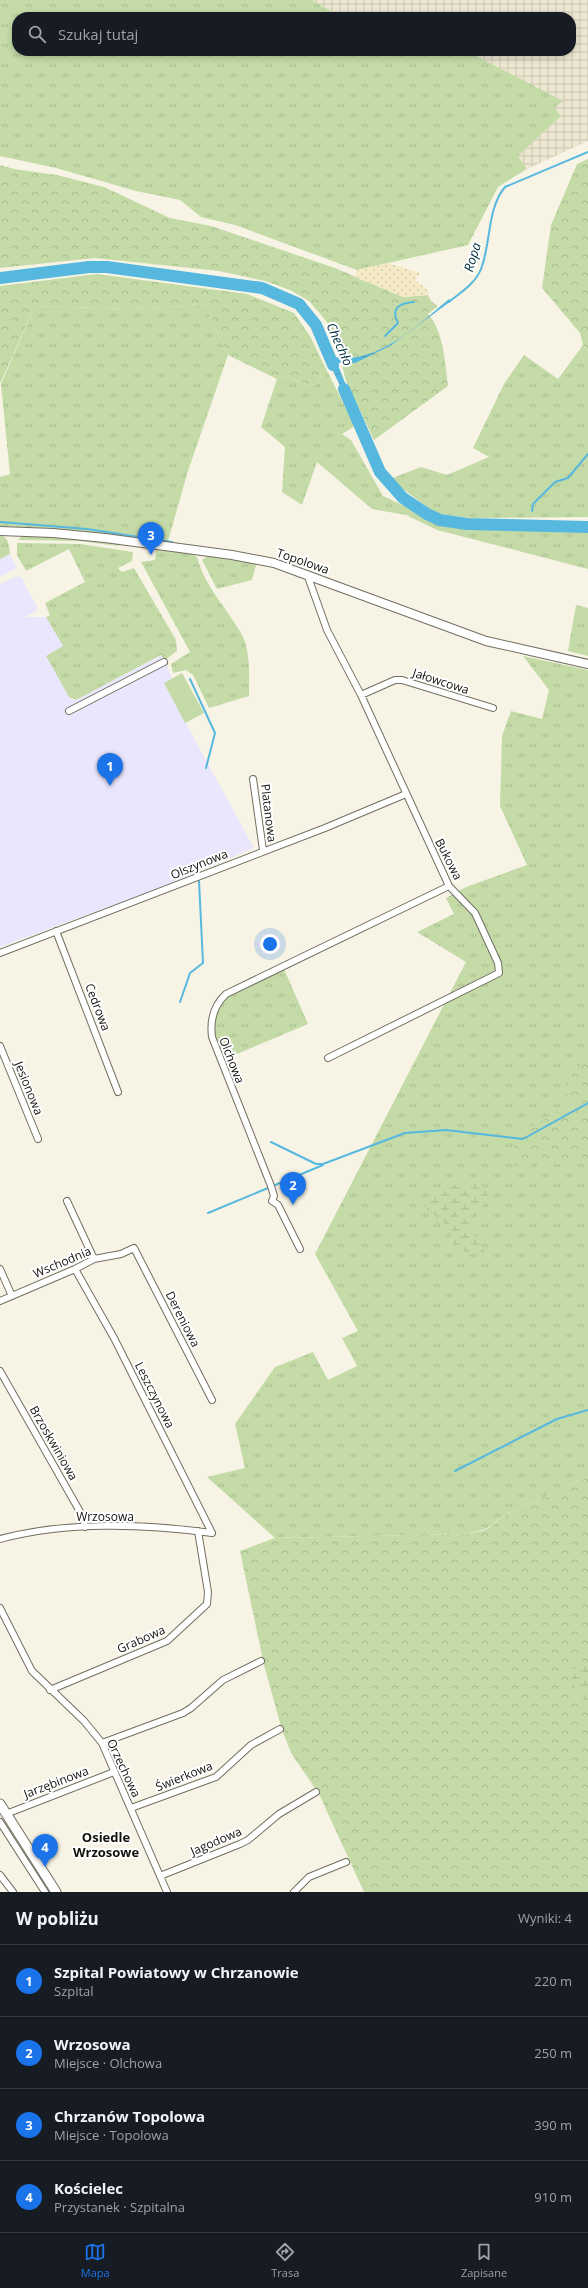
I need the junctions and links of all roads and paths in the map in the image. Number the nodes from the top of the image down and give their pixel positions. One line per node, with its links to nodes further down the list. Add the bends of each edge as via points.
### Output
1 (0, 531): 2 (street, Topolowa, via 98,537 227,554 274,563)
2 (307, 574): 4 (street, Topolowa, via 486,641); 5 (street, Bukowa, via 327,630)
3 (164, 662): 7 (street)
4 (588, 664)
5 (361, 695): 6 (street, Jałowcowa, via 395,680 402,680); 9 (street, Bukowa)
6 (493, 708)
7 (69, 711)
8 (254, 779): 10 (street, Platanowa)
9 (406, 794): 10 (street, Olszynowa, via 325,828); 11 (street, Bukowa)
10 (263, 850): 12 (street, Olszynowa)
11 (449, 886): 15 (street, Bukowa, via 475,913 498,963 499,973); 20 (street, Olchowa, via 226,994 215,1005 211,1021 212,1037 271,1186 274,1196 272,1201 278,1205)
12 (56, 931): 13 (street, Olszynowa); 16 (street, Cedrowa)
13 (0, 952)
14 (0, 1046): 17 (street, Jesionowa)
15 (328, 1058)
16 (118, 1092)
17 (38, 1140)
18 (67, 1201): 21 (street)
19 (134, 1248): 21 (street, Wschodnia, via 121,1254); 27 (street, Dereniowa)
20 (300, 1249)
21 (94, 1259): 22 (street, Wschodnia)
22 (76, 1269): 24 (street, Wschodnia); 30 (street, Leszczynowa, via 114,1338)
23 (0, 1270): 24 (street)
24 (12, 1296): 25 (street, Wschodnia)
25 (0, 1301)
26 (0, 1371): 28 (street, Brzoskwiniowa, via 83,1517)
27 (212, 1400)
28 (85, 1527): 29 (street, Wrzosowa); 31 (street, Wrzosowa, via 56,1528)
29 (198, 1531): 30 (street, Wrzosowa); 34 (street, Grabowa, via 208,1592 207,1604 166,1641)
30 (212, 1533)
31 (0, 1540)
32 (0, 1608): 34 (street, Orzechowa, via 32,1671)
33 (261, 1661): 36 (street, via 223,1680 183,1713)
34 (50, 1690): 36 (street, Orzechowa, via 84,1721)
35 (280, 1729): 40 (street, Świerkowa, via 251,1745 216,1777)
36 (102, 1743): 37 (street, Orzechowa)
37 (114, 1772): 40 (street, Orzechowa); 41 (street, Jarzębinowa)
38 (316, 1792): 45 (street, Jagodowa, via 279,1814 248,1840)
39 (0, 1804): 41 (main road)
40 (130, 1808): 45 (street, Orzechowa)
41 (6, 1814): 48 (main road)
42 (0, 1822): 47 (street)
43 (346, 1862): 50 (street, via 309,1877)
44 (0, 1875): 46 (street)
45 (160, 1876): 49 (street, Orzechowa)
46 (13, 1892)
47 (44, 1892)
48 (56, 1892)
49 (167, 1892)
50 (294, 1892)

